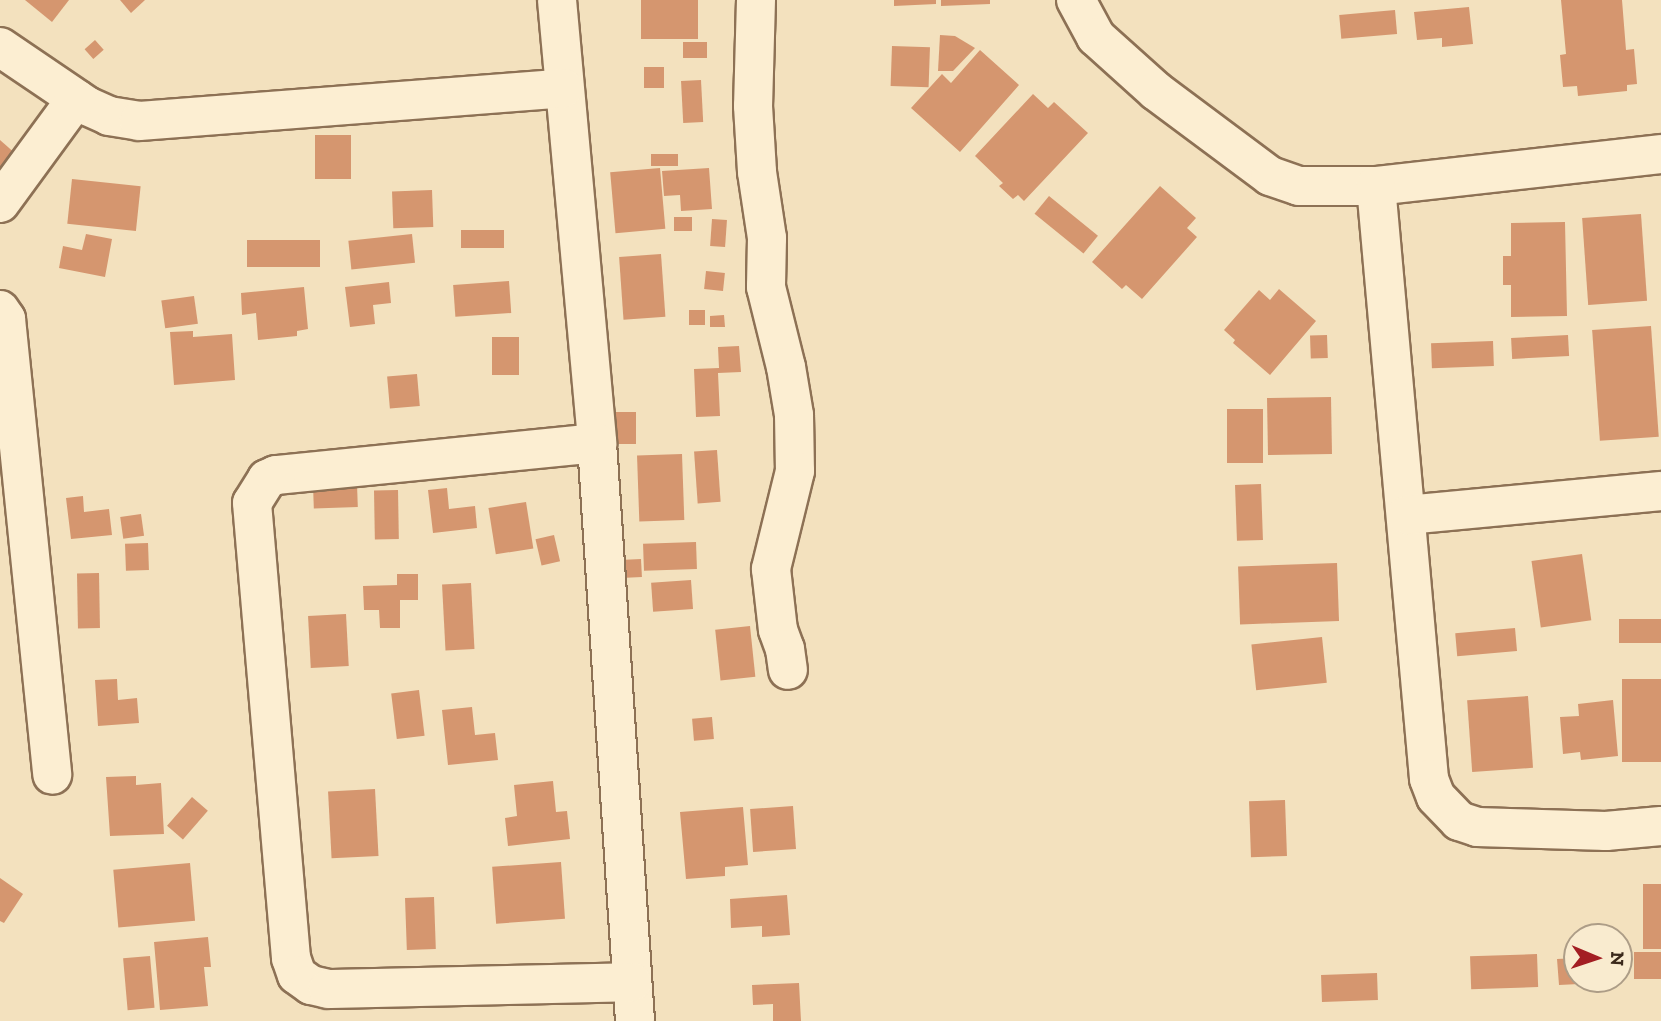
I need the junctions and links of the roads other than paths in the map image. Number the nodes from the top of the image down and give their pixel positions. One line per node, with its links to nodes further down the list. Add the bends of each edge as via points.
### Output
1 (557, 0): 5 (street)
2 (757, 0): 14 (street, via 753,106 767,239 766,287 794,415 795,471 771,569)
3 (1076, 0): 8 (street, via 1096,37 1146,82 1270,176 1299,186)
4 (0, 47): 6 (street)
5 (564, 88): 6 (street, via 139,121 109,116); 11 (street)
6 (76, 99): 9 (street)
7 (1661, 154): 8 (street)
8 (1376, 186): 13 (street)
9 (0, 203)
10 (0, 310): 15 (street, via 6,319)
11 (597, 443): 17 (street); 17 (street, via 276,475 267,479 253,503 291,958 297,975 328,989)
12 (1661, 491): 13 (street)
13 (1407, 515): 16 (street, via 1429,779 1446,811 1477,827 1606,831)
14 (788, 670)
15 (52, 775)
16 (1661, 826)
17 (632, 982): 18 (street)
18 (635, 1021)

